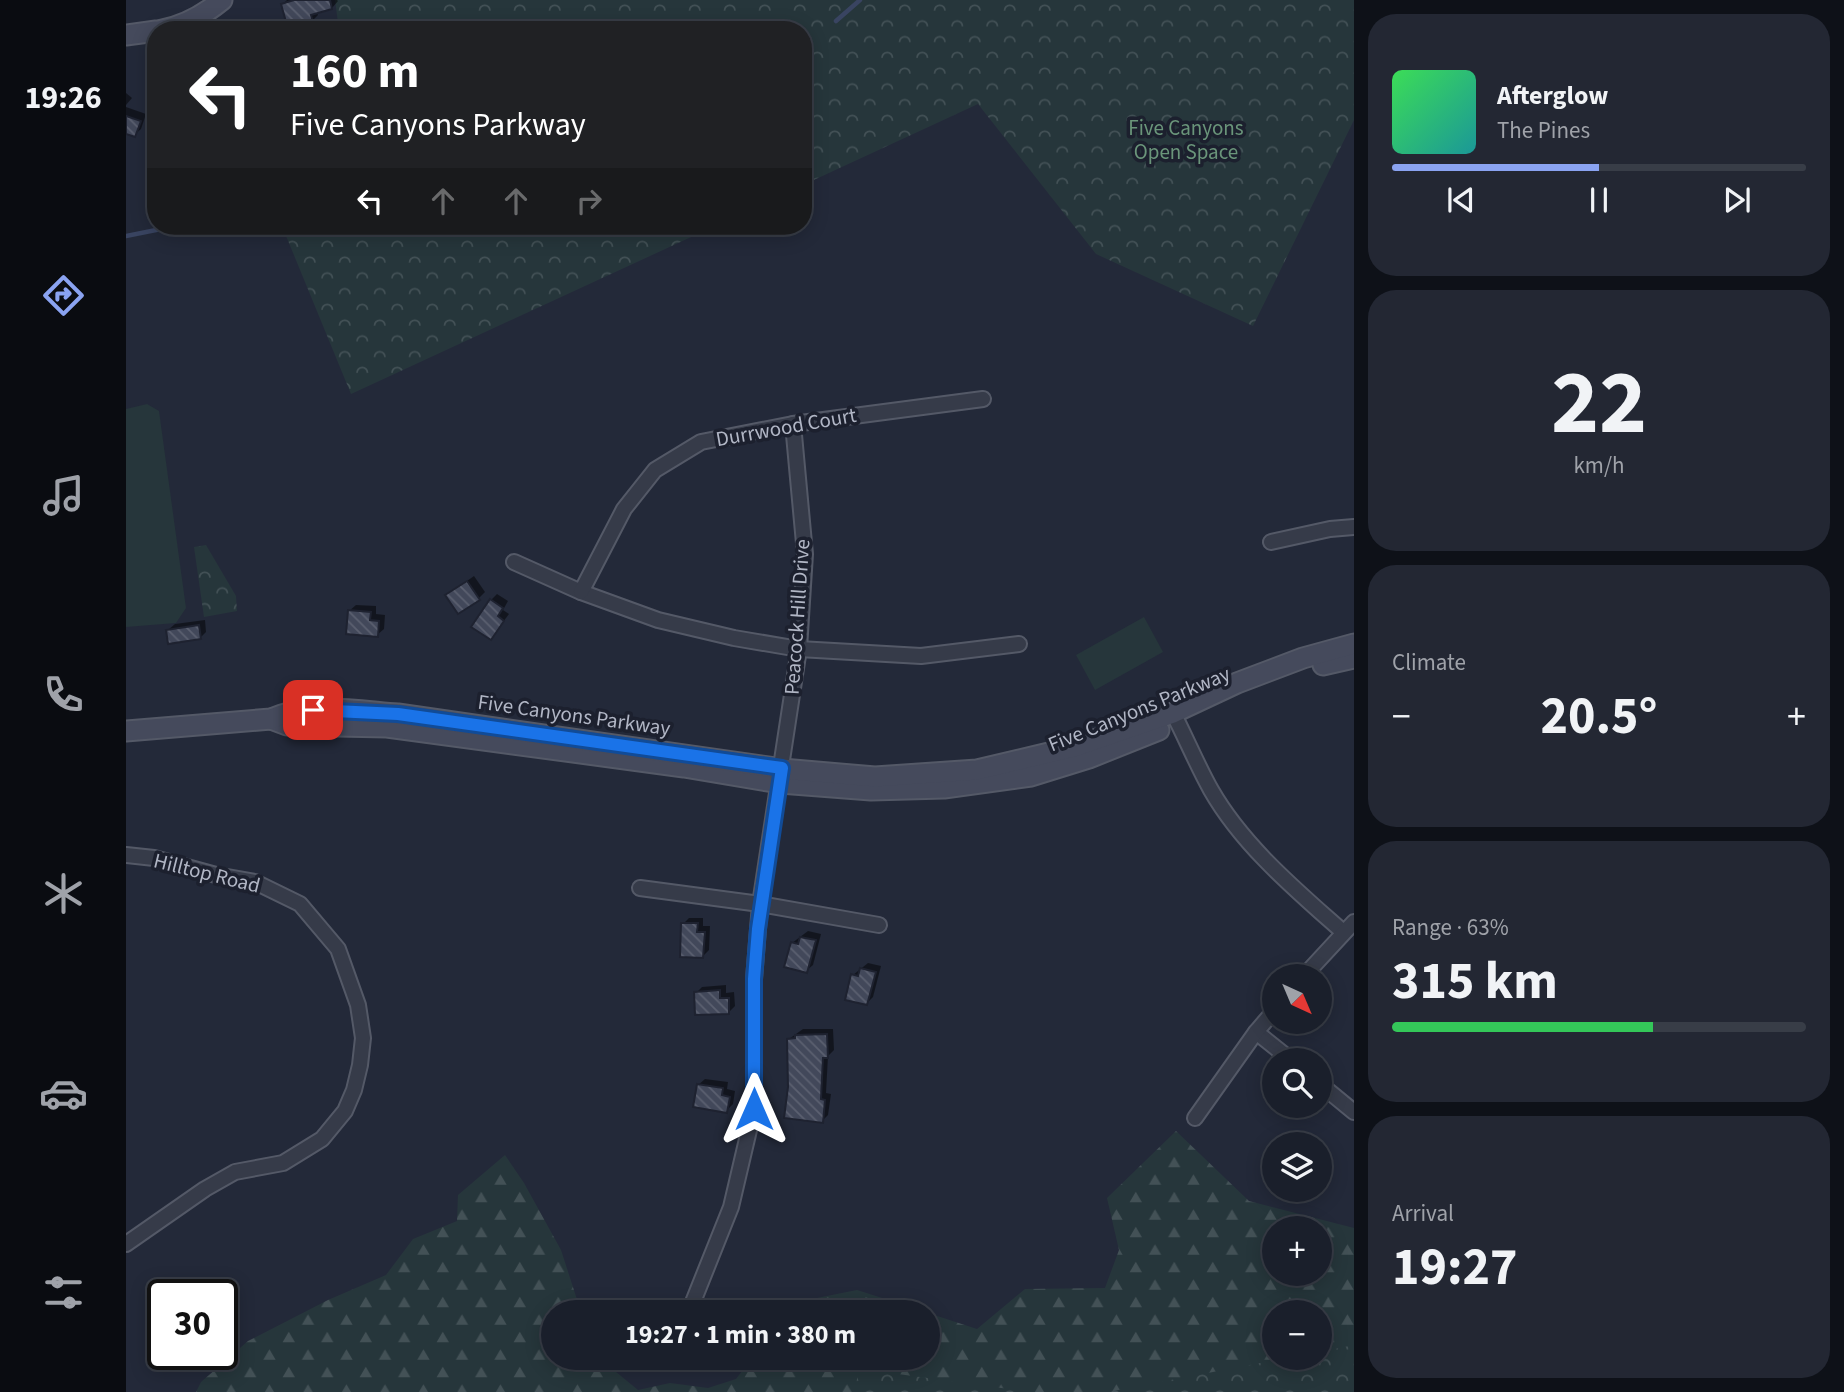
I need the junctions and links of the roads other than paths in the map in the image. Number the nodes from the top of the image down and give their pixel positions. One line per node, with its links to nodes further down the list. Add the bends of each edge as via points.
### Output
1 (222, 0): 2 (main road)
2 (188, 21)
3 (147, 32): 4 (main road)
4 (126, 35)
5 (983, 399): 6 (street, Durrwood Court)
6 (793, 424): 10 (street, Durrwood Court, via 701,442 655,470 624,509); 13 (street, Peacock Hill Drive, via 805,554)
7 (1354, 527): 8 (street)
8 (1271, 542)
9 (514, 562): 10 (street)
10 (581, 592): 13 (street, via 658,620)
11 (1019, 644): 13 (street, via 921,656)
12 (1354, 644): 15 (main road, Five Canyons Parkway, via 1284,665)
13 (799, 649): 17 (street, Peacock Hill Drive)
14 (1354, 658): 15 (main road, Five Canyons Parkway, via 1296,671)
15 (1175, 718): 17 (main road, Five Canyons Parkway, via 1089,758 1031,776 984,784 871,790); 22 (street, via 1212,792 1247,839 1291,885)
16 (126, 731): 17 (main road, Five Canyons Parkway, via 271,719 287,725 387,727)
17 (781, 776): 20 (street, Peacock Hill Drive)
18 (126, 855): 30 (street, Hilltop Road, via 254,882 300,904 338,949 352,985 363,1038 354,1090 345,1111 321,1139 283,1163 235,1172)
19 (640, 888): 20 (street)
20 (760, 904): 21 (street); 31 (street, Peacock Hill Drive, via 754,979 754,1109 732,1207)
21 (880, 925)
22 (1349, 927): 23 (street)
23 (1315, 964)
24 (1262, 1025): 25 (street)
25 (1256, 1032): 26 (street); 29 (street)
26 (1276, 1048)
27 (1332, 1094): 28 (street)
28 (1354, 1112)
29 (1195, 1118)
30 (126, 1244)
31 (694, 1300)

